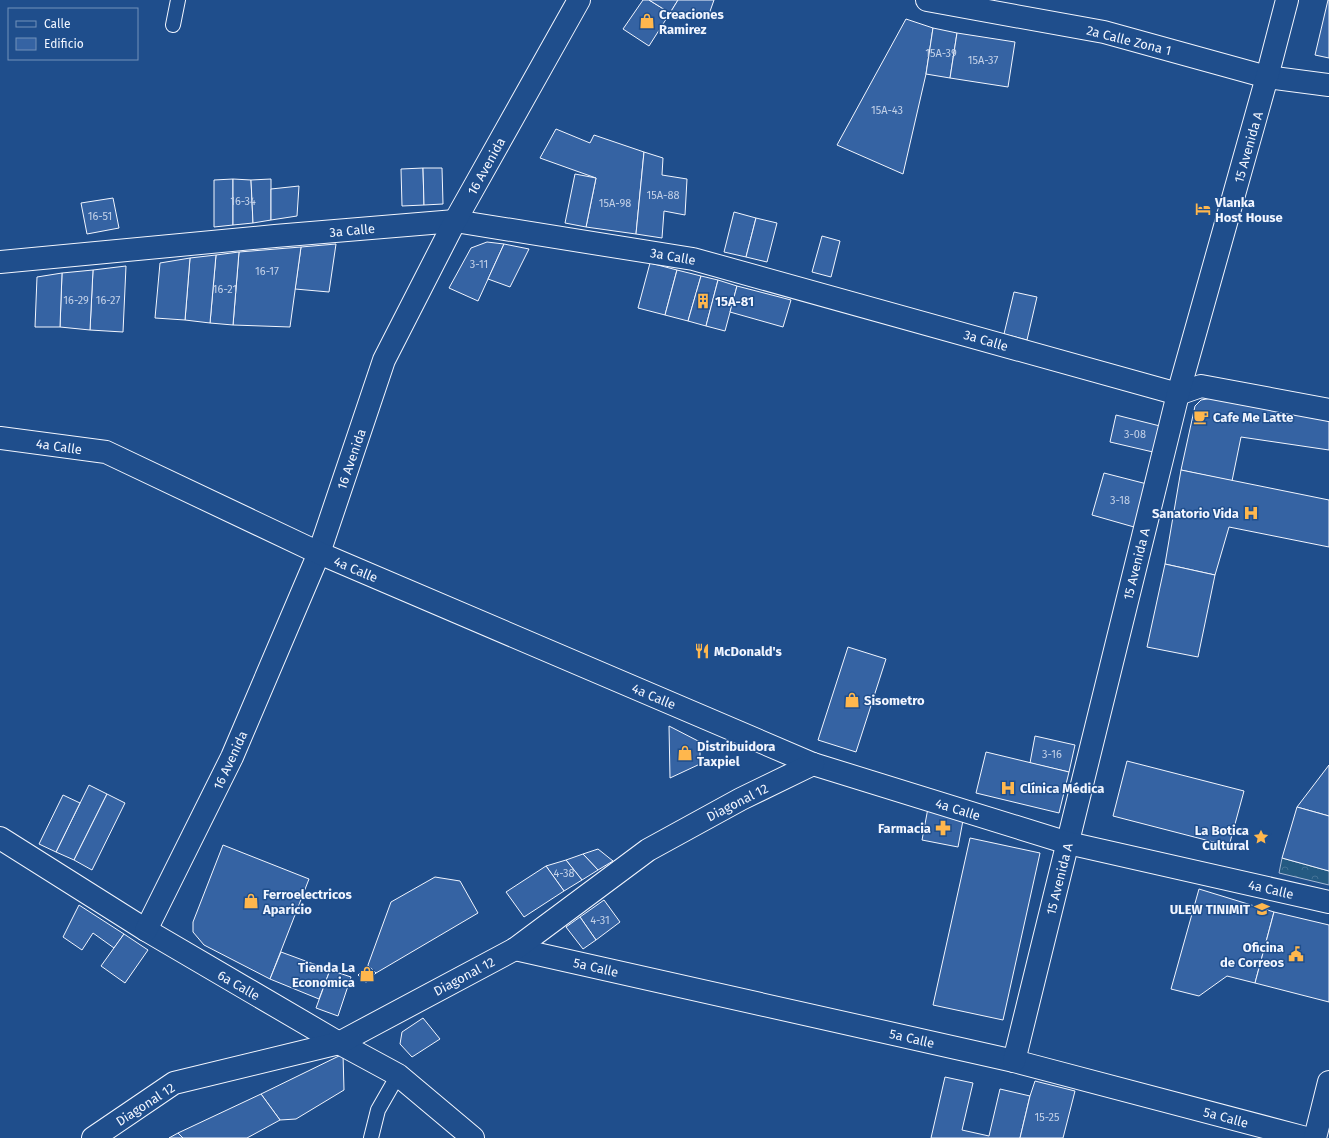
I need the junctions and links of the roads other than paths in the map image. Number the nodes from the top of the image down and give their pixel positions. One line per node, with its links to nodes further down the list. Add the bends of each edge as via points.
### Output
1 (178, 0): 6 (lane)
2 (579, 0): 9 (street, 16 Avenida)
3 (927, 0): 5 (street, 2a Calle Zona 1)
4 (1287, 0): 7 (street, 15 Avenida A)
5 (960, 3): 7 (street, 2a Calle Zona 1, via 1104,32)
6 (172, 25)
7 (1267, 78): 8 (street, 2a Calle Zona 1); 11 (street, 15 Avenida A)
8 (1329, 85)
9 (455, 221): 10 (street, 3a Calle); 11 (street, 3a Calle, via 694,259); 14 (street, 16 Avenida, via 384,360)
10 (0, 262)
11 (1178, 394): 12 (street, via 1201,386); 17 (street, 15 Avenida A)
12 (1329, 410)
13 (0, 438): 14 (street, 4a Calle, via 106,452)
14 (319, 553): 15 (street, 4a Calle); 19 (street, 16 Avenida, via 232,757)
15 (814, 764): 17 (street, 4a Calle); 20 (street, Diagonal 12, via 741,799 648,850)
16 (0, 838): 19 (street, 6a Calle)
17 (1068, 843): 18 (street, 4a Calle); 22 (street, 15 Avenida A)
18 (1329, 902)
19 (146, 930): 21 (street, 6a Calle)
20 (515, 949): 21 (street, Diagonal 12); 22 (street, 5a Calle)
21 (339, 1043): 23 (street, 6a Calle); 25 (street, Diagonal 12, via 174,1083)
22 (1014, 1061): 28 (street, 5a Calle)
23 (398, 1075): 26 (lane, via 378,1110); 27 (street, 6a Calle)
24 (1329, 1082): 29 (street)
25 (93, 1138)
26 (371, 1138)
27 (473, 1138)
28 (1306, 1138)
29 (1315, 1138)

